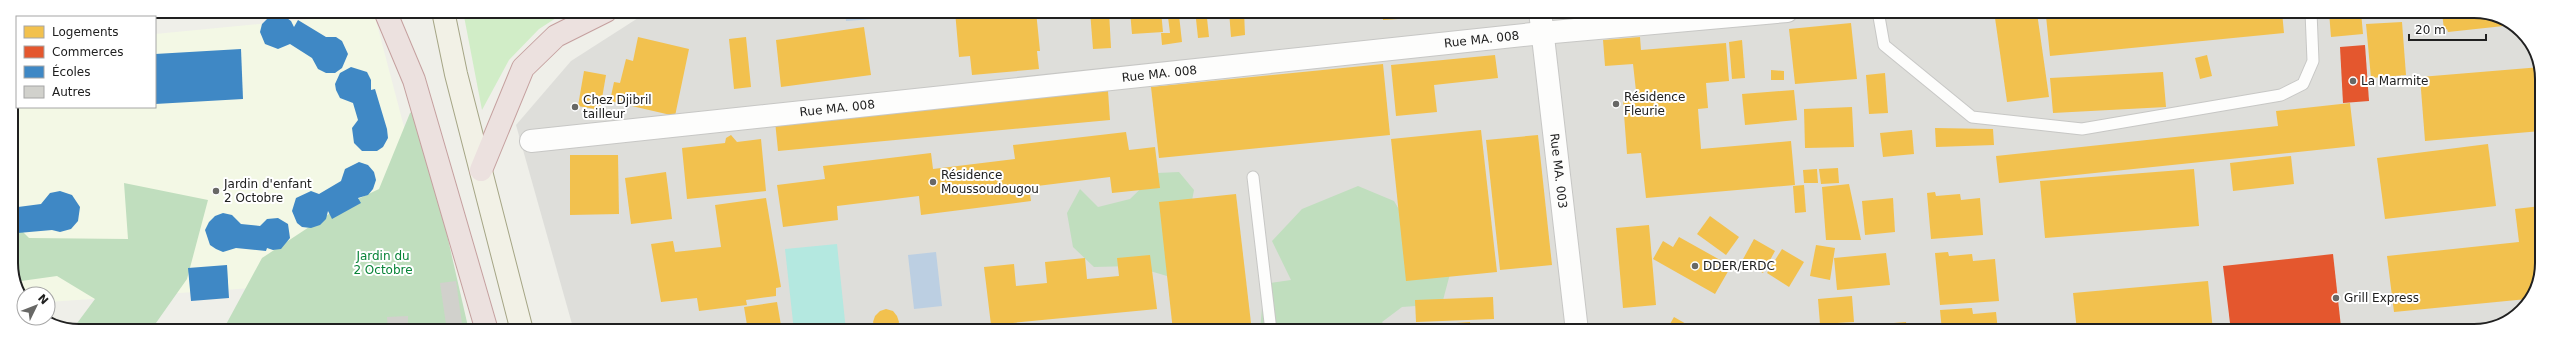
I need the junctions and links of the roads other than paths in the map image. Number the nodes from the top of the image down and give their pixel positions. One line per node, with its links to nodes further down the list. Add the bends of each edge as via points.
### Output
1 (388, 18): 12 (highway, via 414,80)
2 (445, 18): 10 (main road)
3 (592, 18): 10 (highway, via 556,36 523,68)
4 (1541, 18): 8 (street, Rue MA. 003)
5 (1709, 18): 8 (street, Rue MA. 008)
6 (1879, 18): 7 (lane, via 1884,45 1972,117 2082,129 2281,94 2303,84 2313,61)
7 (2311, 18)
8 (1542, 33): 9 (street, Rue MA. 008); 15 (street, Rue MA. 003)
9 (532, 141)
10 (481, 170): 13 (main road)
11 (1253, 177): 14 (lane)
12 (485, 324)
13 (520, 324)
14 (1270, 324)
15 (1576, 324)

